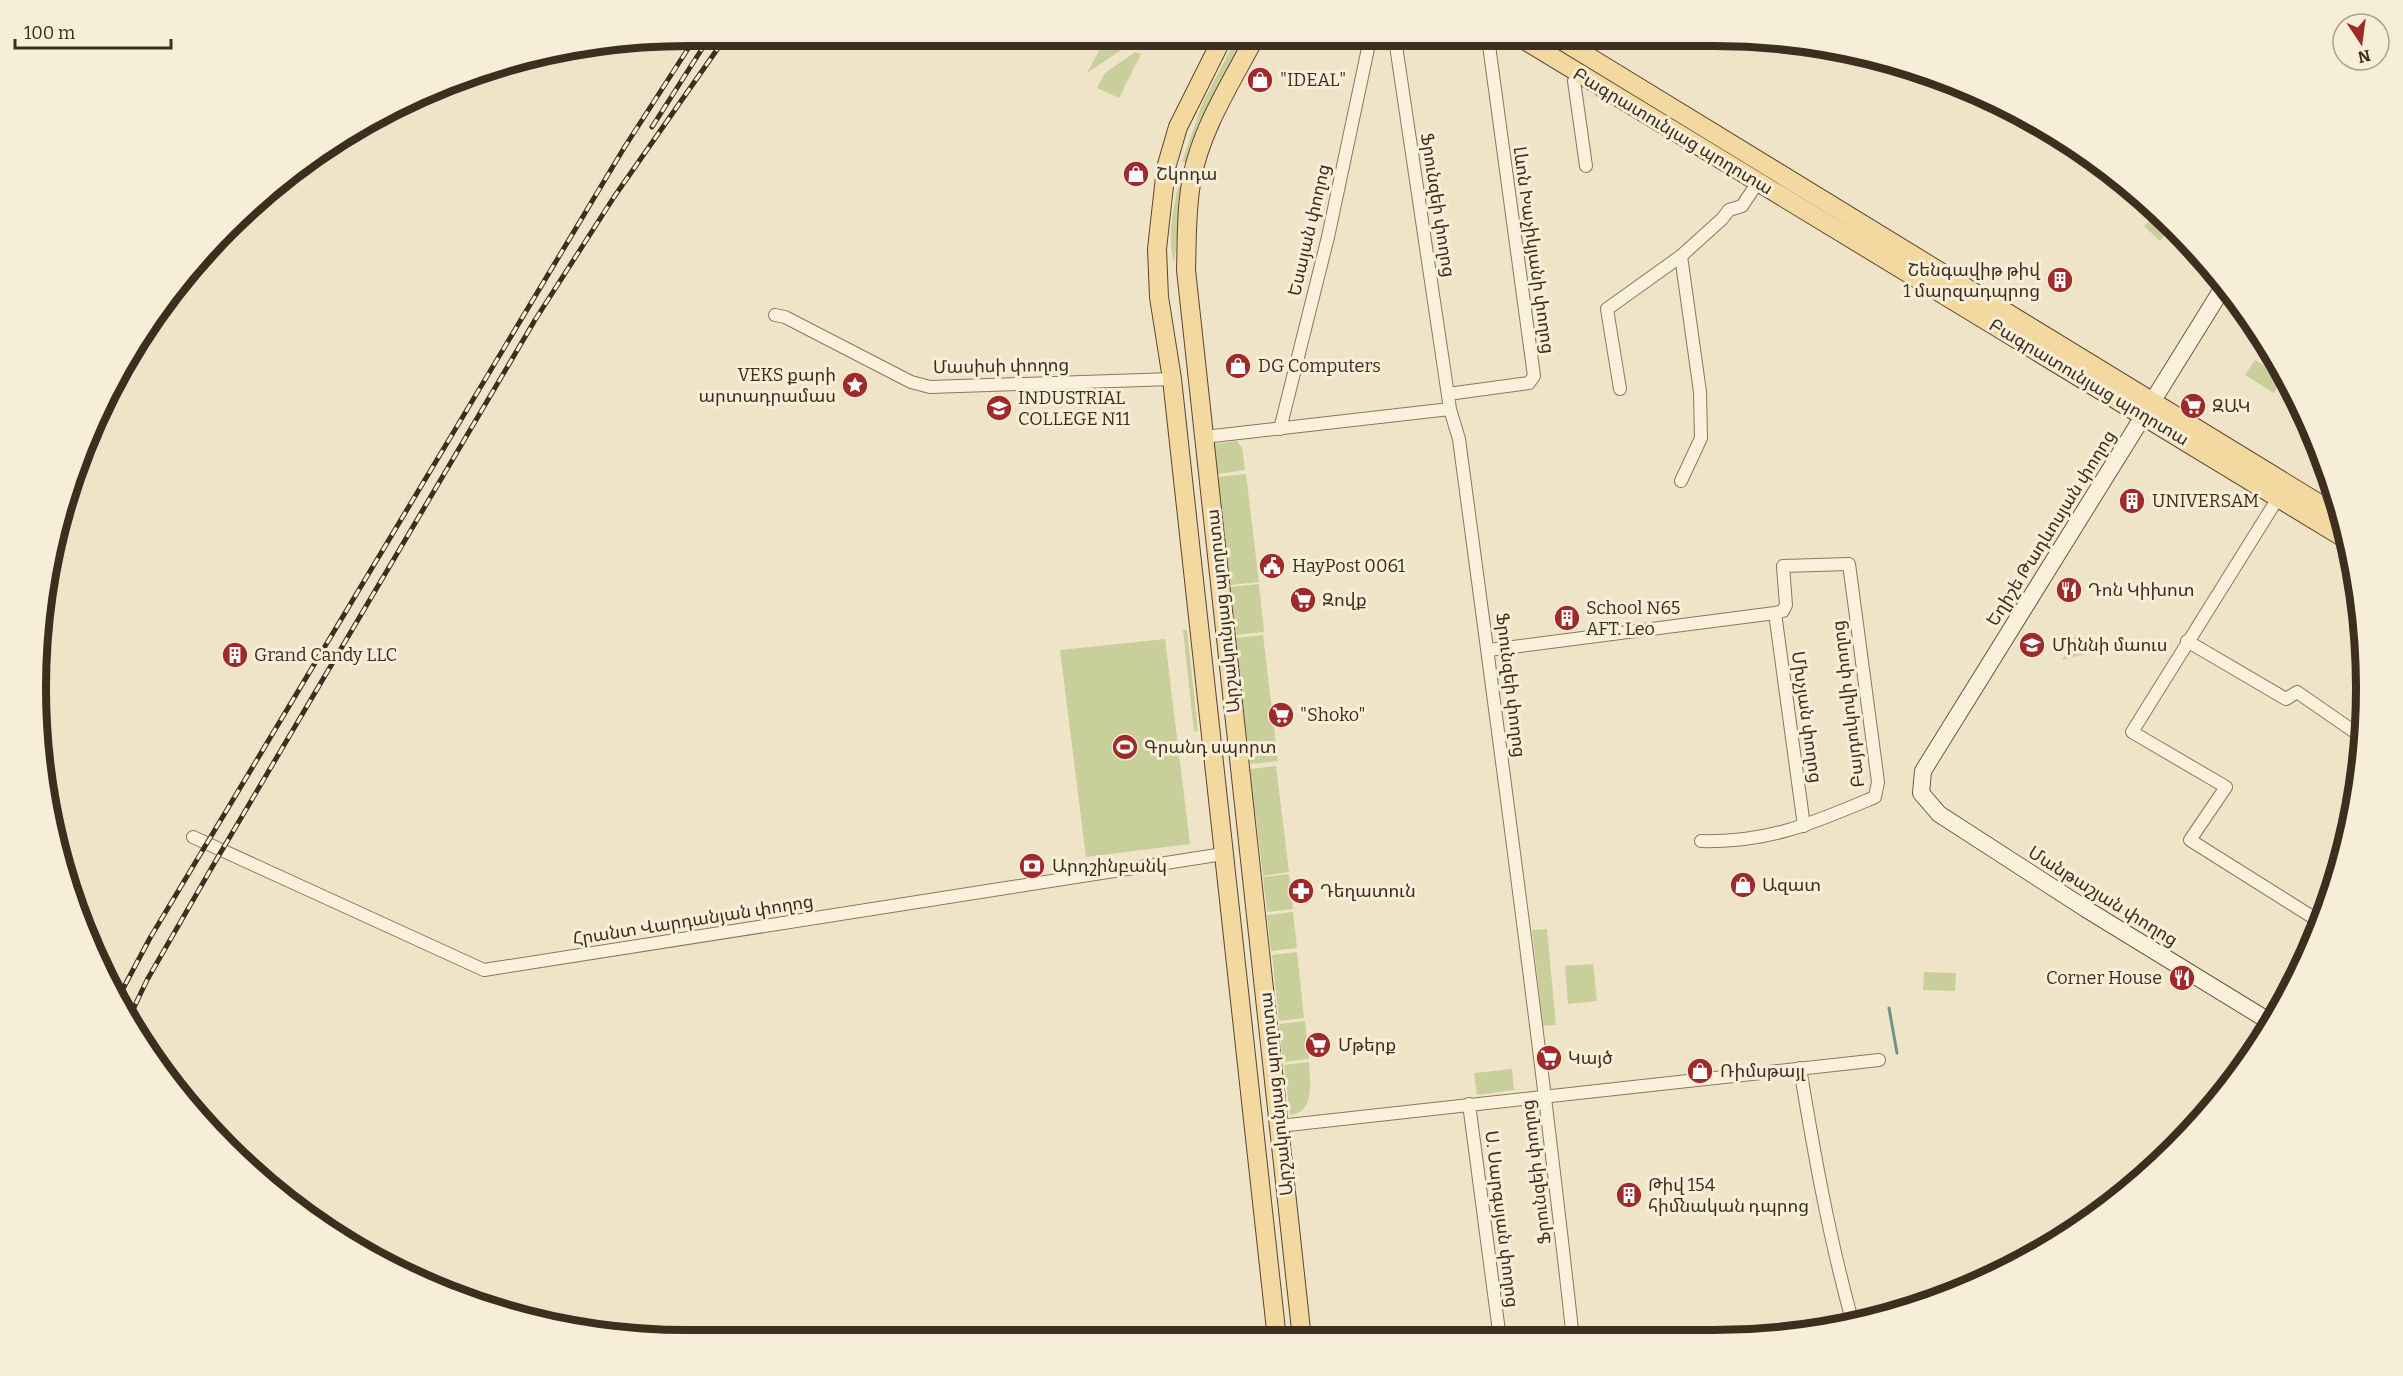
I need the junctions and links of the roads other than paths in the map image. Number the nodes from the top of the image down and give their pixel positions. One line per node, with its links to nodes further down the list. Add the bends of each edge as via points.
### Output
1 (1218, 46): 10 (main road, Արշակունյաց պողոտա, via 1178,127)
2 (1250, 46): 11 (main road, Արշակունյաց պողոտա, via 1206,132)
3 (1369, 46): 22 (street, Եսայան փողոց, via 1328,237)
4 (1396, 46): 19 (street, Ֆրունզեի փողոց)
5 (1489, 46): 19 (street, Լևոն Խաչիկյանի փողոց, via 1534,376 1529,383)
6 (1534, 46): 8 (main road, Բագրատունյաց պողոտա)
7 (1571, 46): 20 (main road, Բագրատունյաց պողոտա)
8 (1580, 74): 9 (street, via 1574,81); 12 (main road, Բագրատունյաց պողոտա)
9 (1586, 166)
10 (1166, 168): 11 (main road, via 1174,179); 17 (main road, Արշակունյաց պողոտա, via 1157,249 1159,297)
11 (1192, 176): 16 (main road, Արշակունյաց պողոտա, via 1186,270)
12 (1758, 182): 13 (street, via 1742,206 1729,210); 20 (main road, Բագրատունյաց պողոտա)
13 (1681, 256): 18 (street, via 1607,309); 24 (street, via 1700,392 1701,438)
14 (2220, 292): 20 (street, Եղիշե Թադևոսյան փողոց)
15 (775, 315): 17 (street, Մասիսի փողոց, via 911,382 930,387)
16 (1198, 377): 17 (main road); 23 (main road, Արշակունյաց պողոտա)
17 (1172, 379): 37 (main road, Արշակունյաց պողոտա)
18 (1620, 389)
19 (1448, 394): 21 (street, Ֆրունզեի փողոց)
20 (2148, 408): 25 (main road, Բագրատունյաց պողոտա); 26 (main road, Բագրատունյաց պողոտա); 32 (street, Եղիշե Թադևոսյան փողոց, via 1923,771)
21 (1450, 409): 22 (street); 30 (street, Ֆրունզեի փողոց, via 1459,439)
22 (1280, 429): 23 (street)
23 (1204, 437): 36 (main road, Արշակունյաց պողոտա)
24 (1681, 481)
25 (2278, 498): 27 (main road, Բագրատունյաց պողոտա); 29 (street)
26 (2332, 512)
27 (2338, 534)
28 (1775, 613): 30 (street); 33 (street, Մխչյան փողոց); 33 (street, Բայդուկովի փողոց, via 1783,611 1786,604 1783,566 1845,563 1850,567 1878,782 1875,797)
29 (2187, 641): 31 (street, via 2286,699 2297,693); 38 (street, via 2132,732 2226,787 2190,840)
30 (1489, 650): 42 (street, Ֆրունզեի փողոց)
31 (2355, 732)
32 (1921, 793): 39 (street, Մանթաշյան փողոց, via 1938,814)
33 (1804, 826): 35 (street, Բայդուկովի փողոց, via 1754,840)
34 (193, 837): 37 (street, Հրանտ Վարդանյան փողոց, via 484,970)
35 (1701, 841)
36 (1250, 851): 37 (main road); 44 (main road, Արշակունյաց պողոտա)
37 (1223, 854): 46 (main road, Արշակունյաց պողոտա)
38 (2314, 918)
39 (2264, 1019)
40 (1879, 1060): 41 (street)
41 (1800, 1068): 42 (street); 45 (street, via 1814,1152)
42 (1545, 1096): 43 (street); 49 (street, Ֆրունզեի փողոց)
43 (1469, 1104): 44 (street); 48 (street, Ս. Սարգսյան փողոց)
44 (1279, 1126): 47 (main road, Արշակունյաց պողոտա)
45 (1851, 1315)
46 (1276, 1330)
47 (1301, 1330)
48 (1499, 1330)
49 (1573, 1330)

